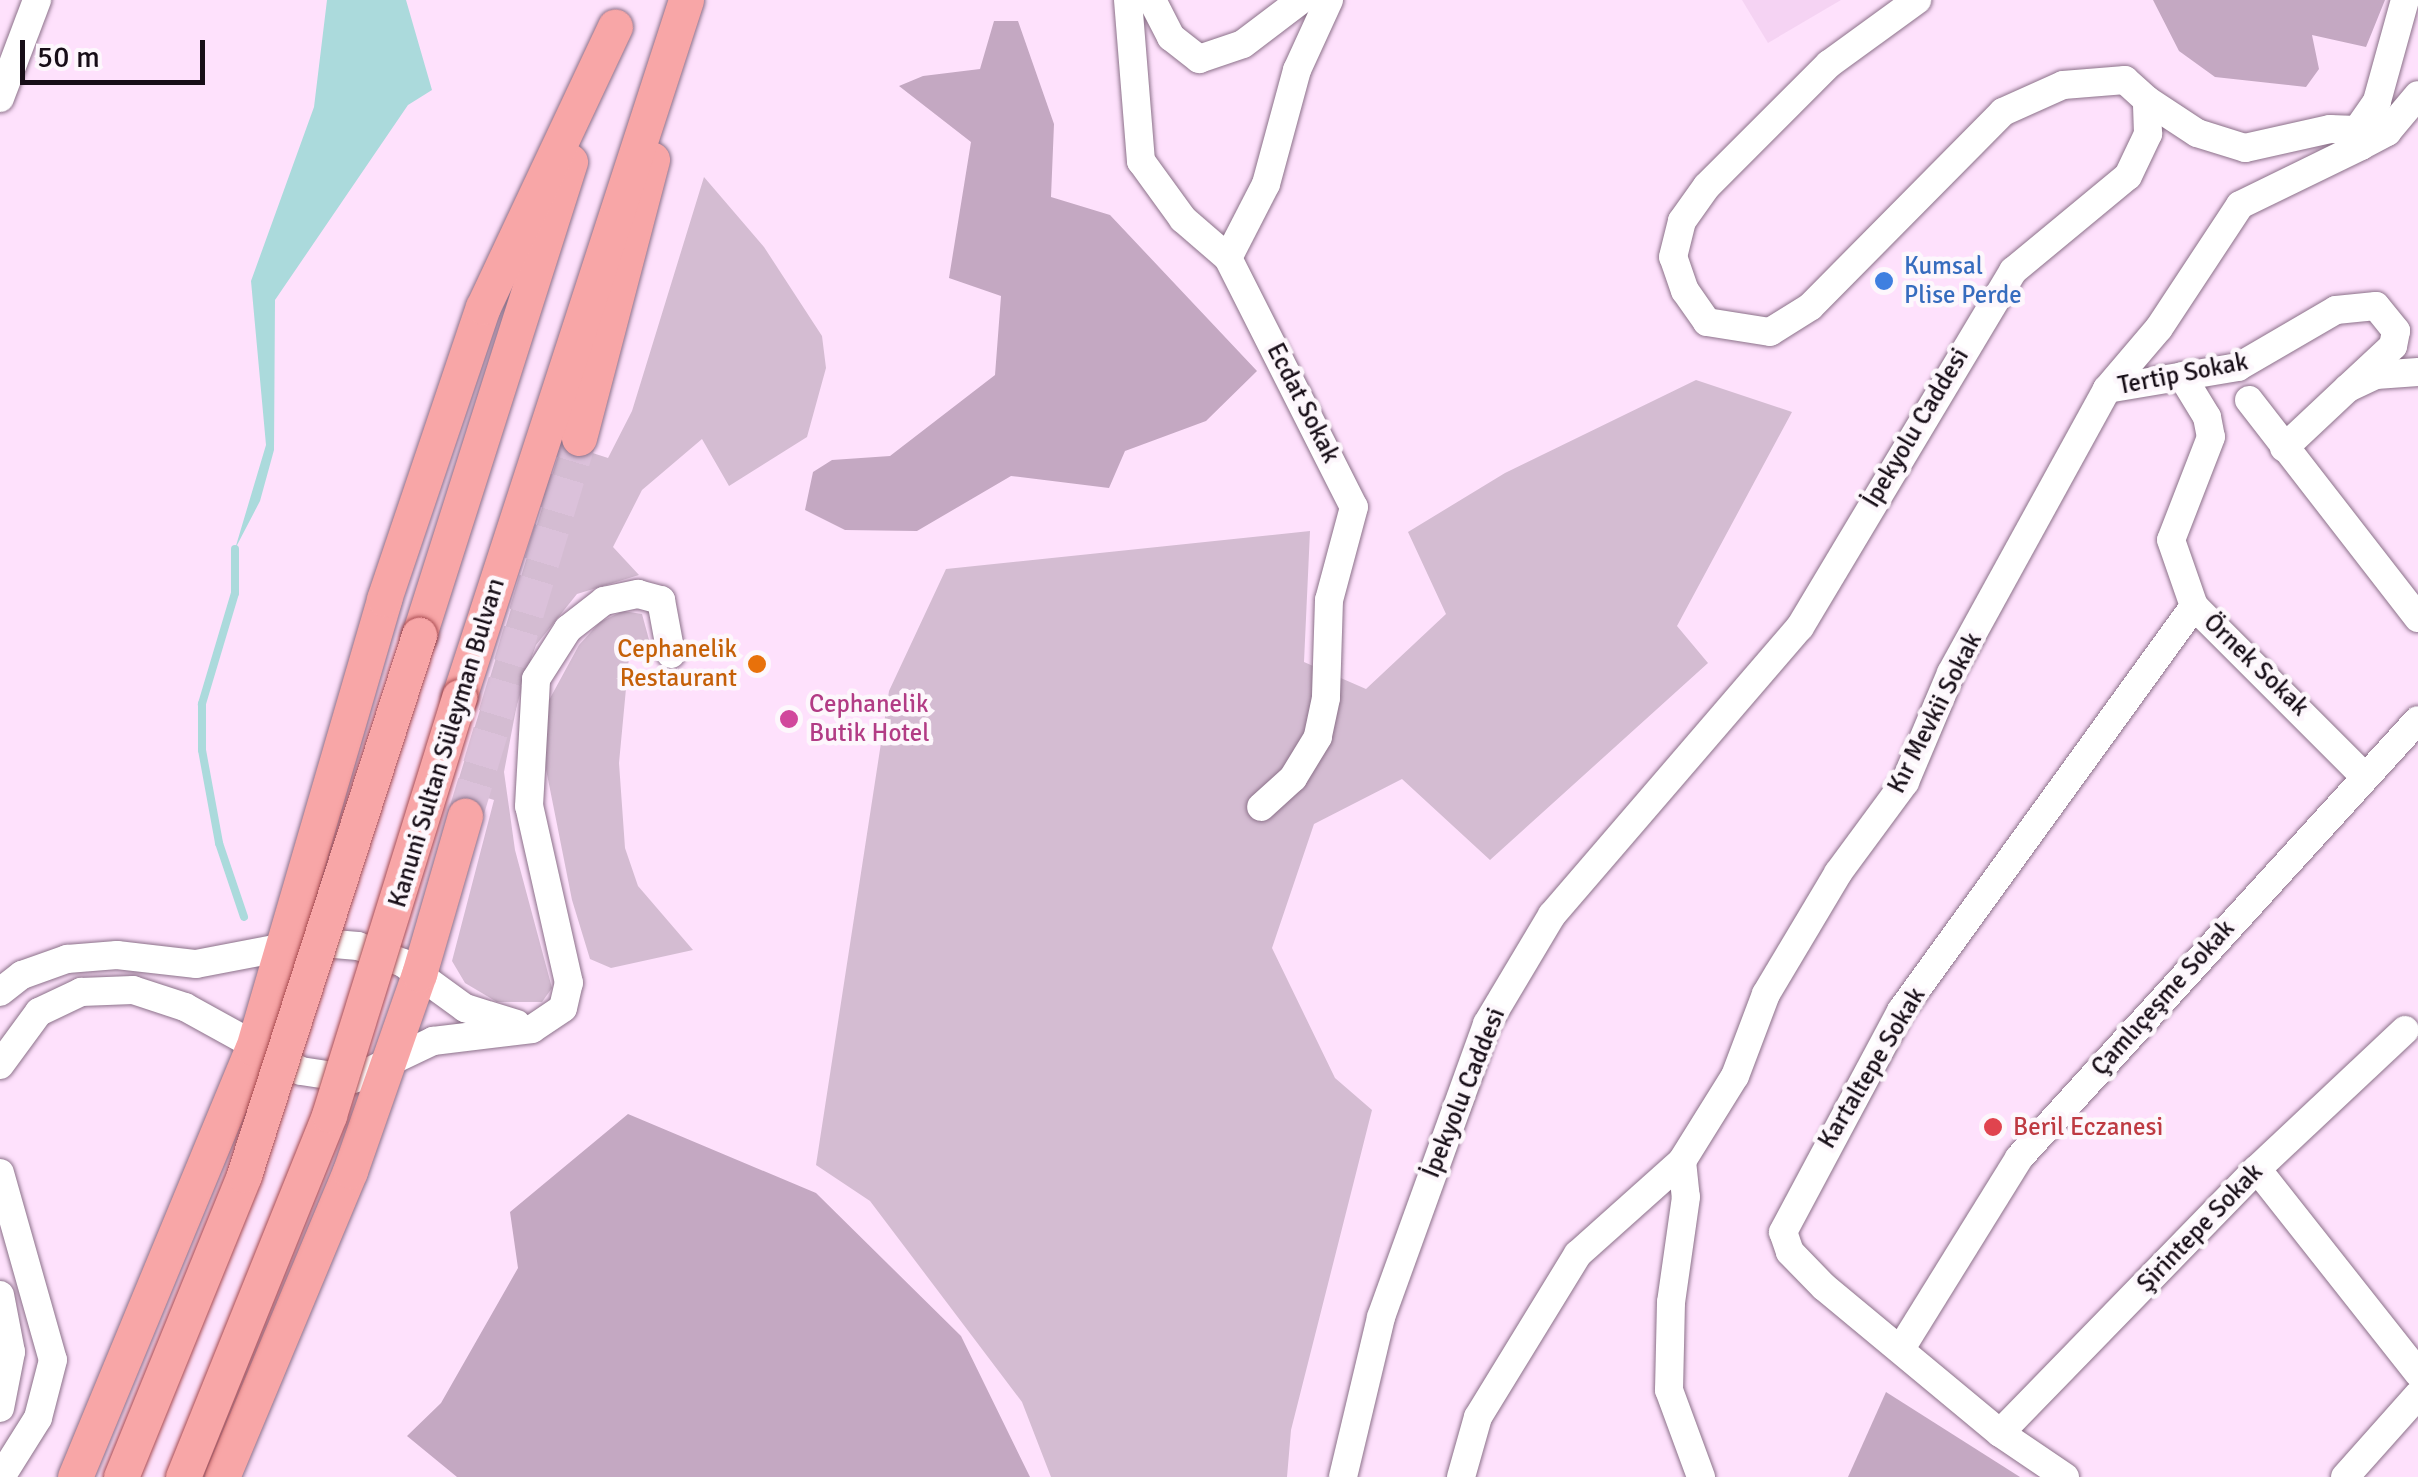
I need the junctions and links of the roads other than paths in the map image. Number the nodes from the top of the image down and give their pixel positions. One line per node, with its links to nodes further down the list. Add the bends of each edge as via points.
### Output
1 (37, 0): 11 (street)
2 (1128, 0): 14 (street, via 1140,162 1183,219)
3 (1152, 0): 4 (street, via 1171,37 1200,59 1243,44)
4 (1302, 0)
5 (1329, 0): 14 (street, via 1297,70 1266,184)
6 (1917, 0): 12 (street, via 1829,64 1682,221 1674,257 1685,292 1707,322 1770,332 1810,307 2002,112 2092,78 2125,80)
7 (2405, 0): 13 (street, via 2377,100)
8 (684, 6): 20 (main road, via 640,216); 49 (main road, Kanuni Sultan Süleyman Bulvarı, bridge, via 329,1114)
9 (620, 14): 29 (main road, via 483,306 384,599); 48 (main road, bridge, via 244,1175)
10 (2418, 95): 13 (street, Kır Mevkii Sokak, via 2387,132)
11 (0, 98)
12 (2146, 100): 13 (street, via 2196,133 2245,148 2330,129); 51 (street, İpekyolu Caddesi, via 2148,134 2128,176 2012,272 1800,627 1552,915 1486,1024 1381,1317)
13 (2359, 138): 18 (street, Kır Mevkii Sokak, via 2240,205 2160,328)
14 (1228, 258): 27 (street, Ecdat Sokak, via 1354,506 1329,600 1318,737 1293,778)
15 (2418, 372): 17 (street, Tertip Sokak, via 2376,376)
16 (2182, 376): 17 (street, Tertip Sokak, via 2248,363 2336,310 2376,306 2396,331 2393,346); 18 (street, Tertip Sokak); 22 (street, Örnek Sokak, via 2208,416 2211,437 2172,540)
17 (2348, 388): 21 (street, Tertip Sokak)
18 (2106, 389): 37 (street, Kır Mevkii Sokak, via 1951,673 1906,782 1838,872 1766,994 1735,1076)
19 (2249, 400): 21 (street, Tertip Sokak)
20 (578, 438)
21 (2284, 448): 23 (street, Tertip Sokak)
22 (2194, 606): 26 (street, Örnek Sokak); 41 (street, Kartaltepe Sokak, via 1900,1012 1794,1202 1783,1232 1790,1252)
23 (2418, 618)
24 (671, 654): 32 (street, via 660,600 638,594 604,601 568,630 536,679 529,806 569,983 563,1008)
25 (2418, 720): 26 (street, Çamlıçeşme Sokak)
26 (2364, 776): 41 (street, Çamlıçeşme Sokak, via 2019,1158)
27 (1262, 807)
28 (465, 816): 30 (main road)
29 (285, 948): 30 (street, via 311,942 358,946); 31 (street, via 196,964 117,955 67,958); 34 (main road)
30 (419, 974): 32 (street, via 466,1008); 35 (main road)
31 (0, 992)
32 (532, 1030): 35 (street, via 433,1041)
33 (2405, 1030): 38 (street, Şirintepe Sokak)
34 (252, 1048): 35 (street, via 301,1071 353,1079); 36 (street, via 220,1020 185,1007 132,990 81,992 39,1012); 47 (main road)
35 (388, 1060): 50 (main road, via 302,1294)
36 (0, 1065)
37 (1682, 1161): 52 (street, Kır Mevkii Sokak, via 1578,1254 1478,1417); 53 (street, via 1686,1197 1671,1302 1669,1390)
38 (2256, 1169): 42 (street); 45 (street, Şirintepe Sokak)
39 (0, 1173): 46 (street, via 53,1360 38,1418)
40 (0, 1296): 44 (street, via 11,1352)
41 (1902, 1347): 45 (street, Kartaltepe Sokak)
42 (2418, 1373)
43 (2418, 1394): 55 (street)
44 (0, 1408)
45 (2000, 1433): 54 (street, Kartaltepe Sokak)
46 (1, 1477)
47 (75, 1477)
48 (121, 1477)
49 (183, 1477)
50 (222, 1477)
51 (1342, 1477)
52 (1461, 1477)
53 (1701, 1477)
54 (2065, 1477)
55 (2345, 1477)

